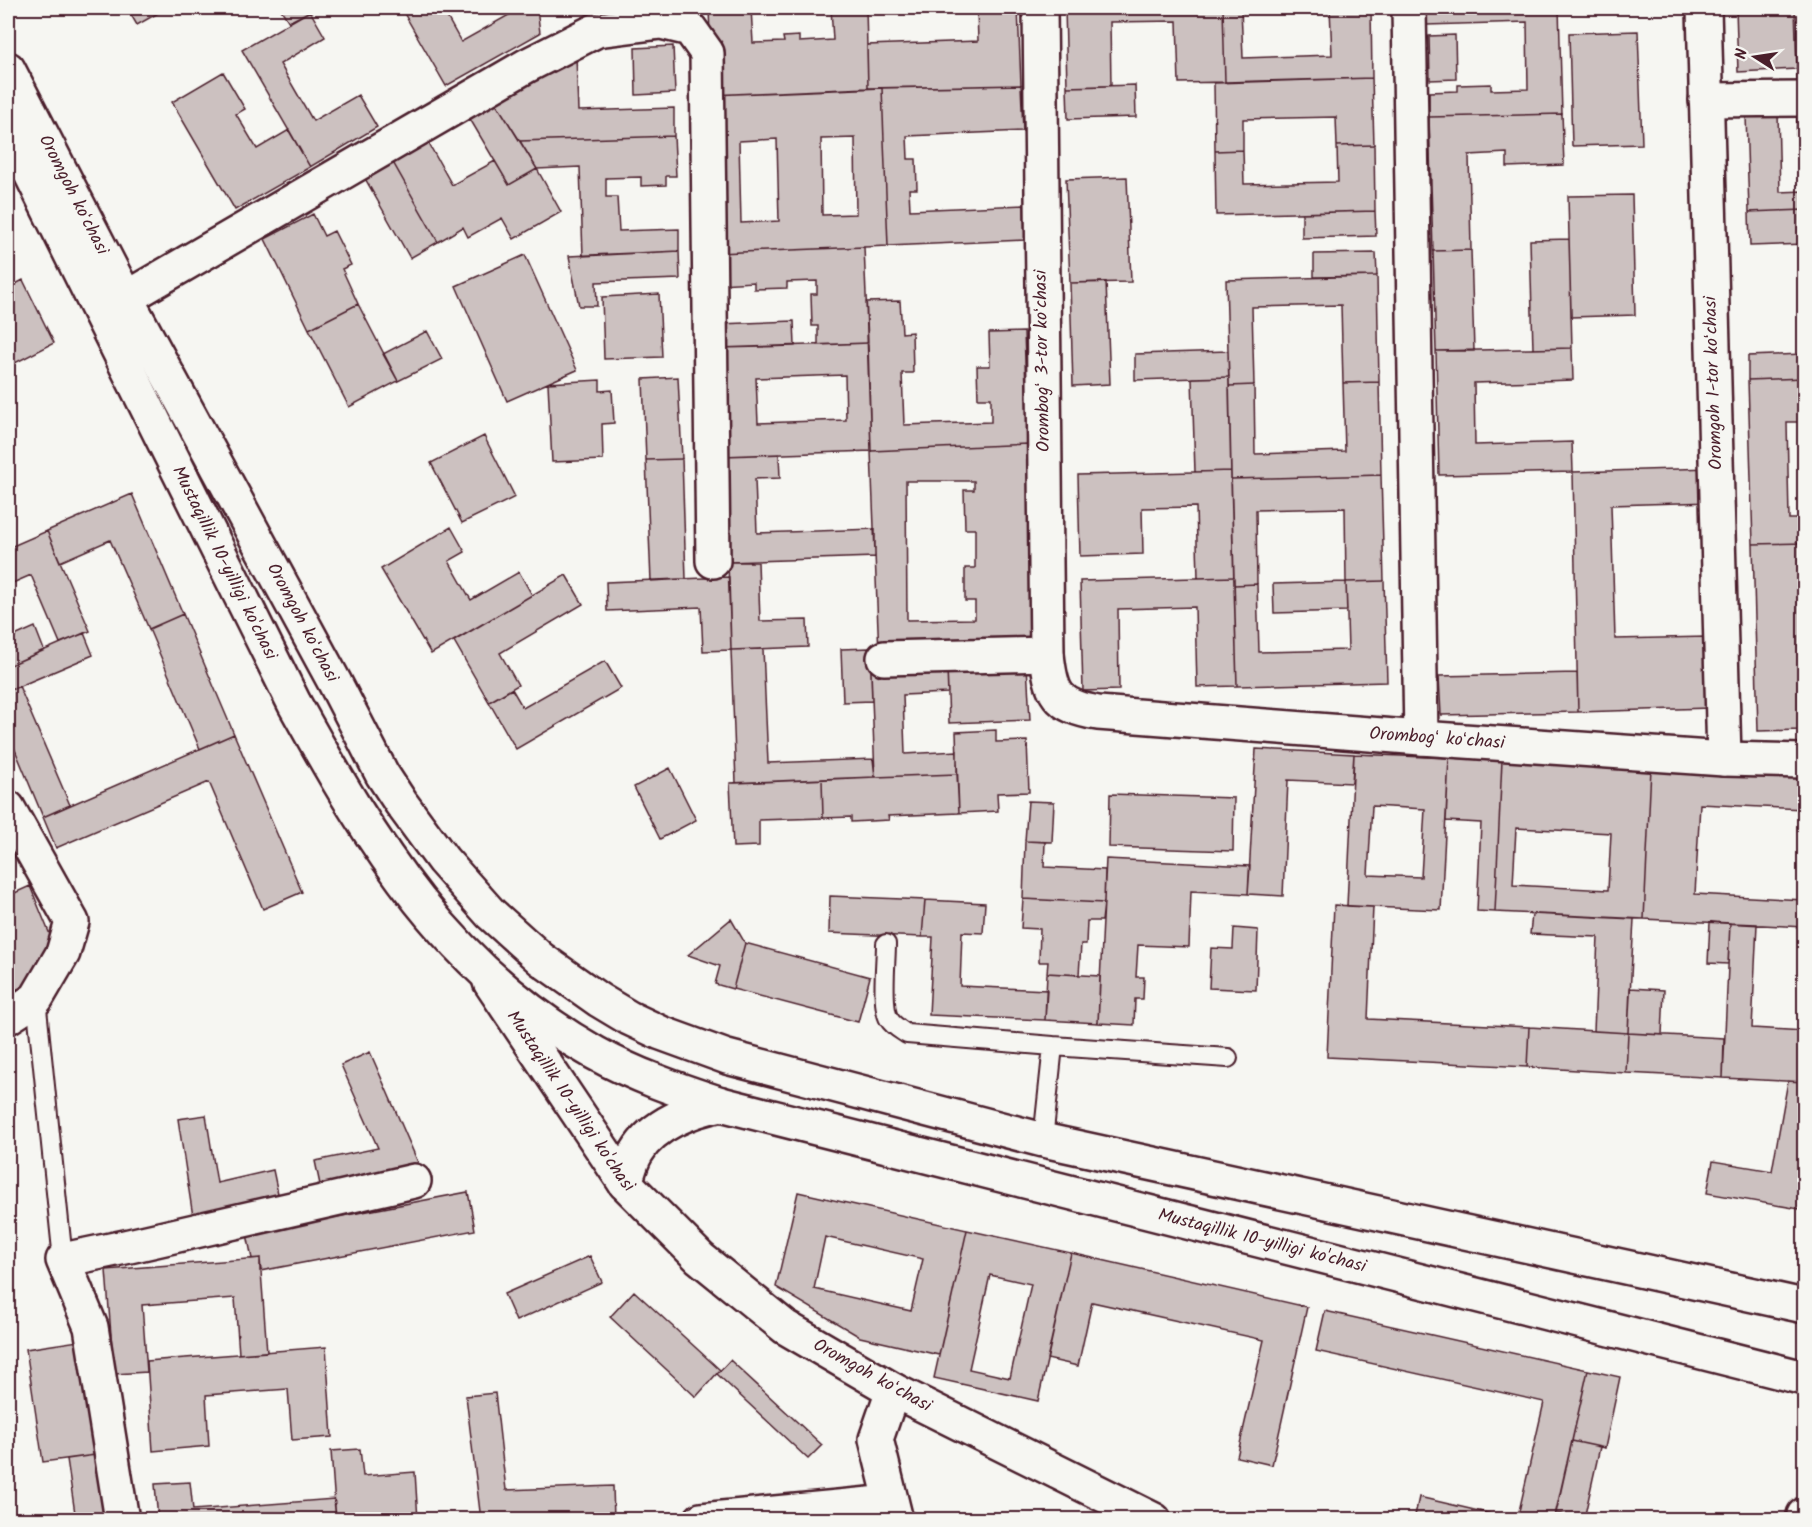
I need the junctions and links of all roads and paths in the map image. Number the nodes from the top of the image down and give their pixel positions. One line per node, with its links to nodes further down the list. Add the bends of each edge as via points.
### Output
1 (1040, 8): 11 (street, Orombogʻ 3-tor koʻchasi)
2 (1408, 8): 14 (street)
3 (1704, 8): 6 (street, Oromgoh 1-tor koʻchasi)
4 (8, 69): 9 (street, Oromgoh koʻchasi)
5 (1804, 99): 6 (street)
6 (1706, 100): 15 (street, Oromgoh 1-tor koʻchasi)
7 (8, 130): 8 (street, Mustaqillik 10-yilligi ko'chasi)
8 (16, 162): 19 (street, Mustaqillik 10-yilligi ko'chasi, via 333,774 401,878 446,934)
9 (126, 298): 10 (street, via 567,44 597,30 661,22 690,29 707,53); 25 (street, Oromgoh koʻchasi, via 382,774 443,860 491,914 541,959 599,1000 662,1033 727,1057)
10 (713, 561)
11 (1047, 654): 12 (street); 13 (street, Orombogʻ 3-tor koʻchasi, via 1050,682 1057,696)
12 (884, 658)
13 (1071, 705): 14 (street, Orombogʻ koʻchasi, via 1098,713)
14 (1420, 738): 15 (street, Orombogʻ koʻchasi)
15 (1724, 759): 16 (street, Orombogʻ koʻchasi)
16 (1804, 761)
17 (8, 808): 20 (street, via 72,922 63,953)
18 (886, 944): 22 (lane, via 885,1006 897,1028 907,1034)
19 (482, 970): 24 (street, Mustaqillik 10-yilligi ko'chasi, via 536,1015 594,1052 657,1082); 27 (street, Mustaqillik 10-yilligi ko'chasi)
20 (36, 999): 21 (street); 28 (lane)
21 (8, 1017)
22 (1053, 1046): 23 (lane); 25 (lane)
23 (1228, 1058)
24 (721, 1104): 27 (street, Mustaqillik 10-yilligi ko'chasi, via 697,1109 654,1134 638,1150); 30 (street, Mustaqillik 10-yilligi ko'chasi)
25 (1043, 1140): 29 (street)
26 (414, 1181): 28 (street)
27 (625, 1183): 31 (street, Oromgoh koʻchasi, via 700,1258 785,1327)
28 (63, 1260): 34 (street, via 91,1327)
29 (1804, 1305)
30 (1804, 1378)
31 (893, 1390): 32 (street, via 876,1439); 36 (street, Oromgoh koʻchasi)
32 (893, 1511): 35 (street)
33 (1804, 1515): 37 (street)
34 (122, 1520)
35 (701, 1520)
36 (1154, 1520)
37 (1803, 1520)

